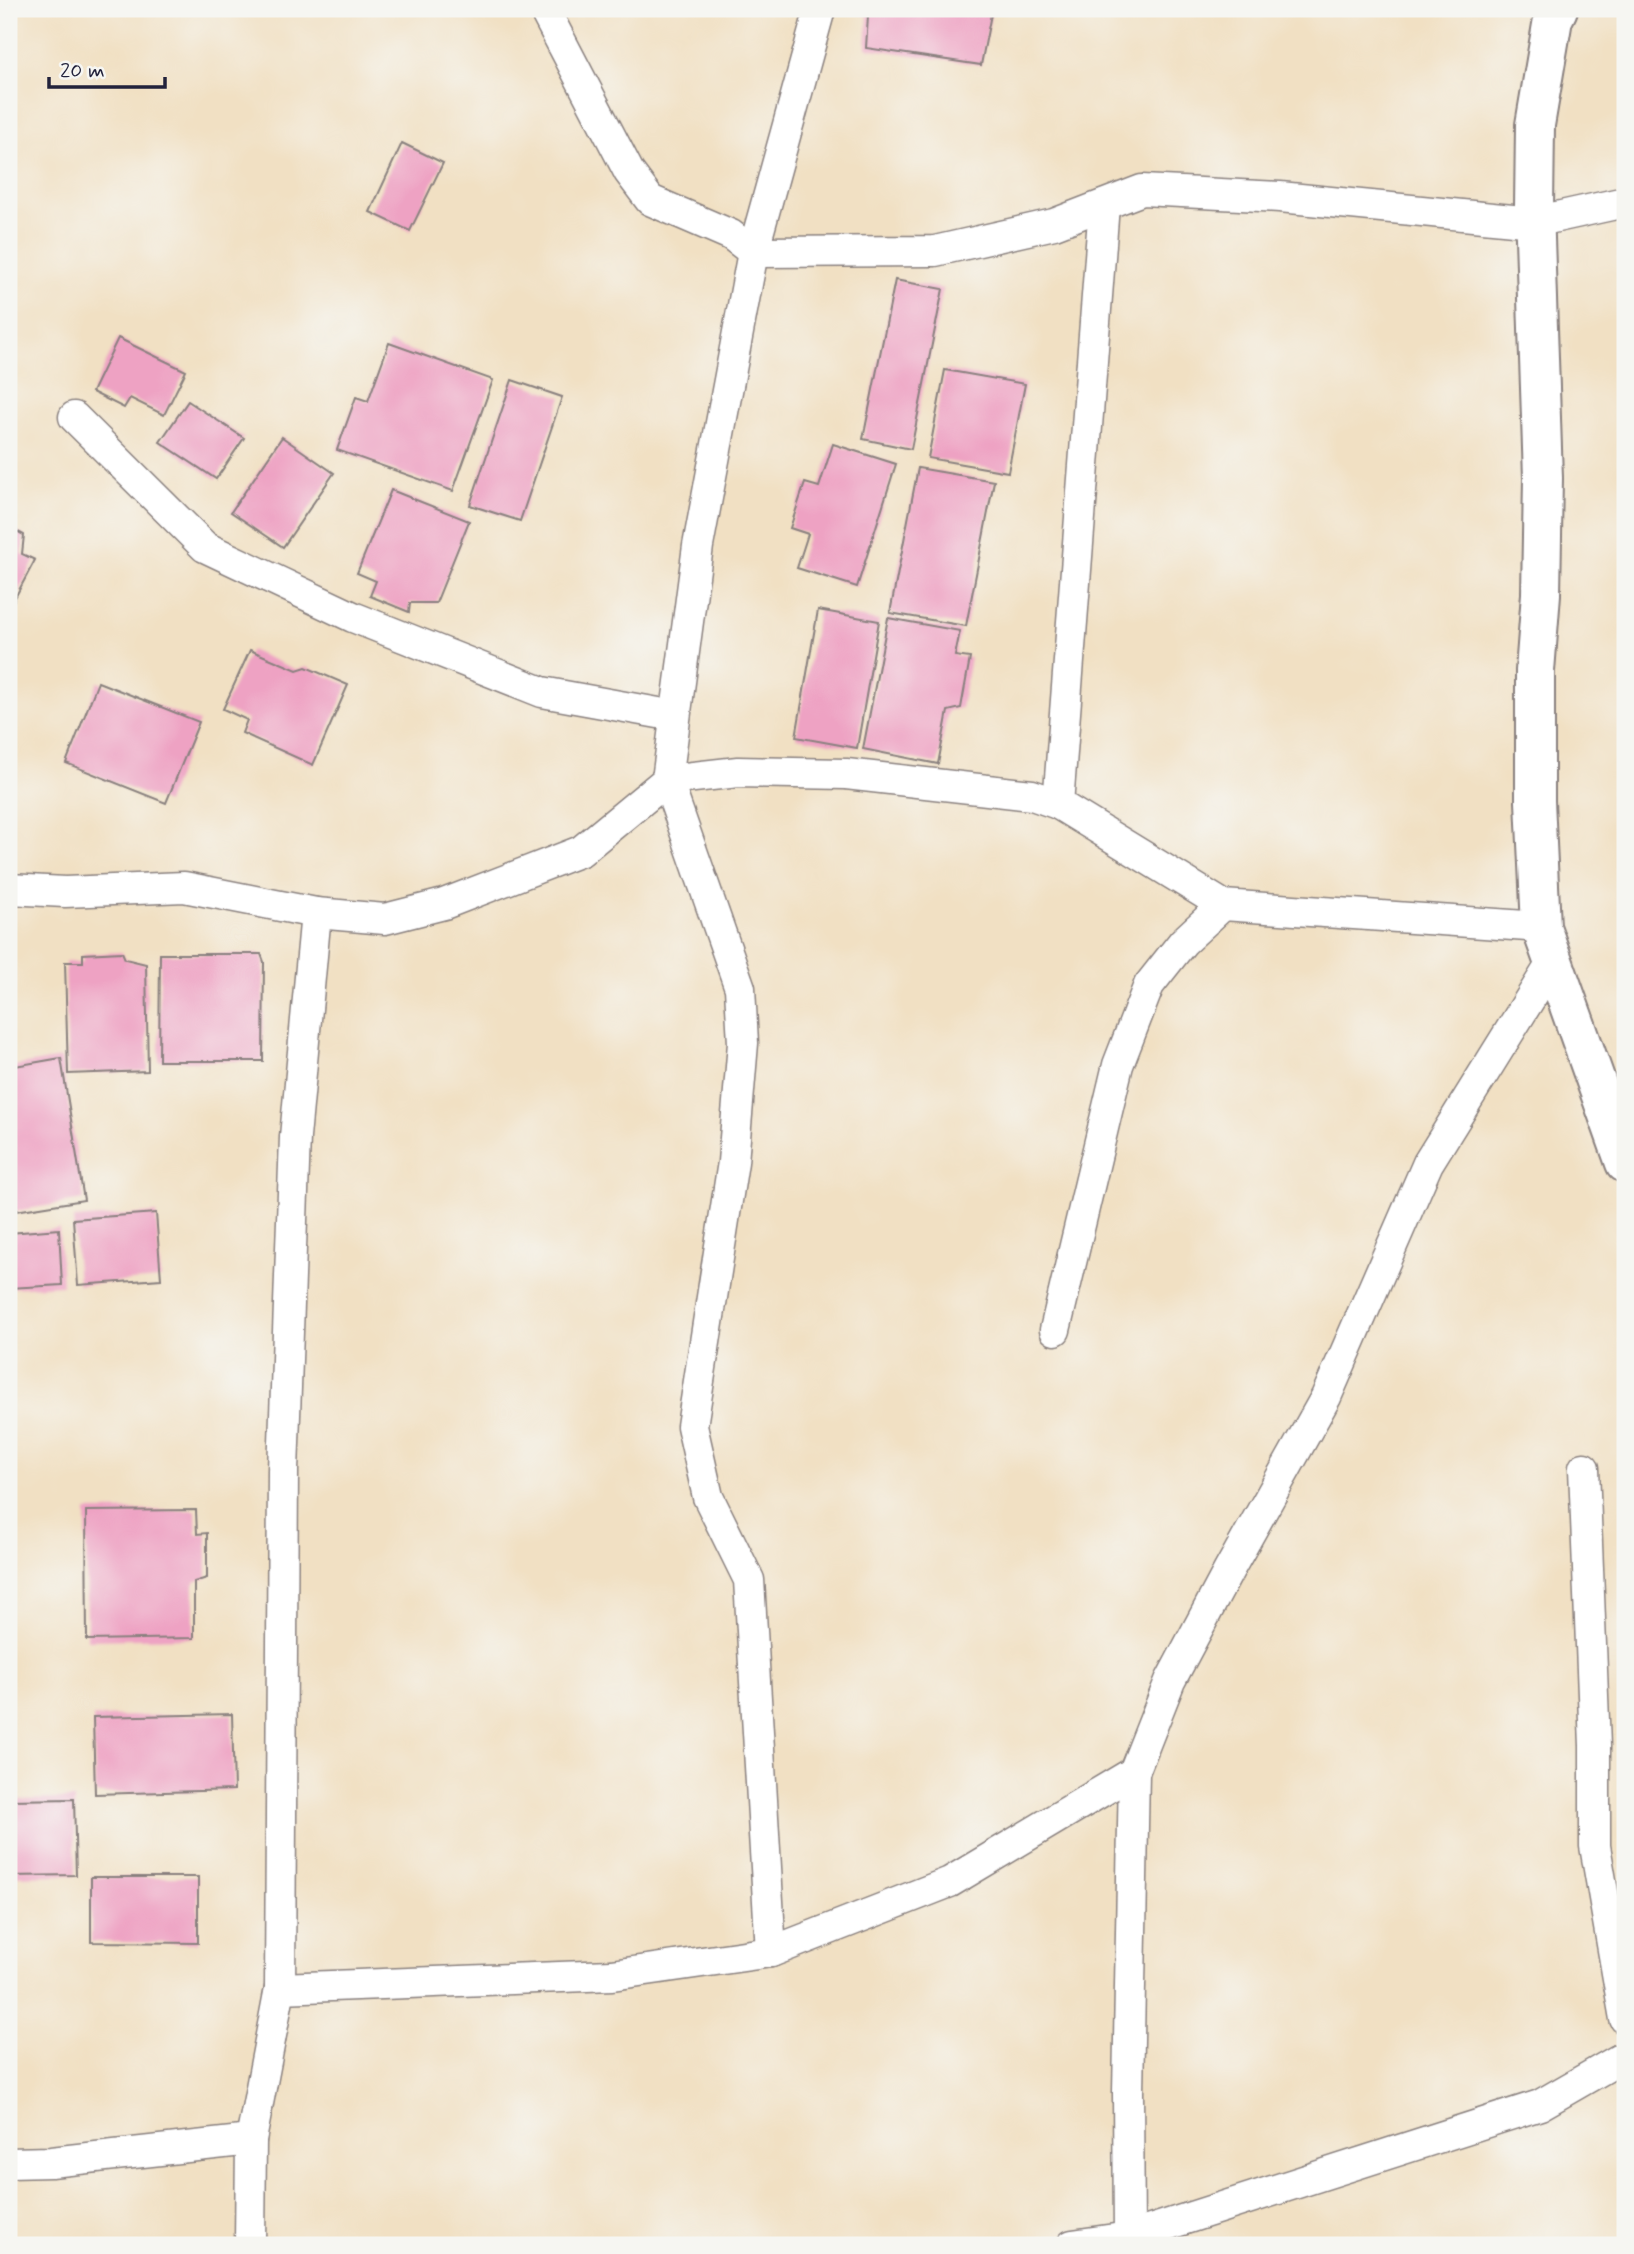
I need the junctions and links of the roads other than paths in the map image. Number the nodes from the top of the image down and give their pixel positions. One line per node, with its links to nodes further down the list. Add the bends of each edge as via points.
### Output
1 (544, 9): 7 (street, via 629,172 650,200 731,235)
2 (820, 9): 7 (street)
3 (1558, 9): 6 (street, via 1535,125)
4 (1625, 202): 6 (street)
5 (1104, 205): 6 (street, via 1142,190 1280,197); 7 (street, via 1054,224 935,251); 11 (street)
6 (1534, 222): 15 (street, via 1543,478 1535,801)
7 (753, 251): 9 (street, via 698,546)
8 (74, 417): 9 (street, via 205,547 353,617 542,692)
9 (675, 716): 10 (street)
10 (667, 780): 11 (street, via 738,772 846,774 1032,795); 14 (street, via 580,850 444,904 385,919); 20 (street, via 740,988 743,1043 733,1162 692,1426 708,1497 749,1580)
11 (1058, 804): 13 (street)
12 (9, 889): 14 (street, via 65,892 184,887)
13 (1223, 905): 15 (street); 17 (street, via 1183,942 1149,985 1118,1065)
14 (316, 913): 21 (street, via 295,1137 284,1443)
15 (1547, 943): 16 (street); 19 (street, via 1428,1163 1325,1397 1170,1681)
16 (1625, 1163)
17 (1055, 1330)
18 (1584, 1468): 22 (street, via 1595,1846)
19 (1134, 1772): 20 (street, via 950,1882); 26 (street, via 1128,2093)
20 (771, 1952): 21 (street, via 612,1975)
21 (280, 1988): 24 (street)
22 (1625, 2019)
23 (1625, 2056): 26 (street, via 1540,2105)
24 (251, 2140): 25 (street); 27 (street)
25 (9, 2163)
26 (1131, 2241): 28 (street)
27 (250, 2245)
28 (1072, 2245)

